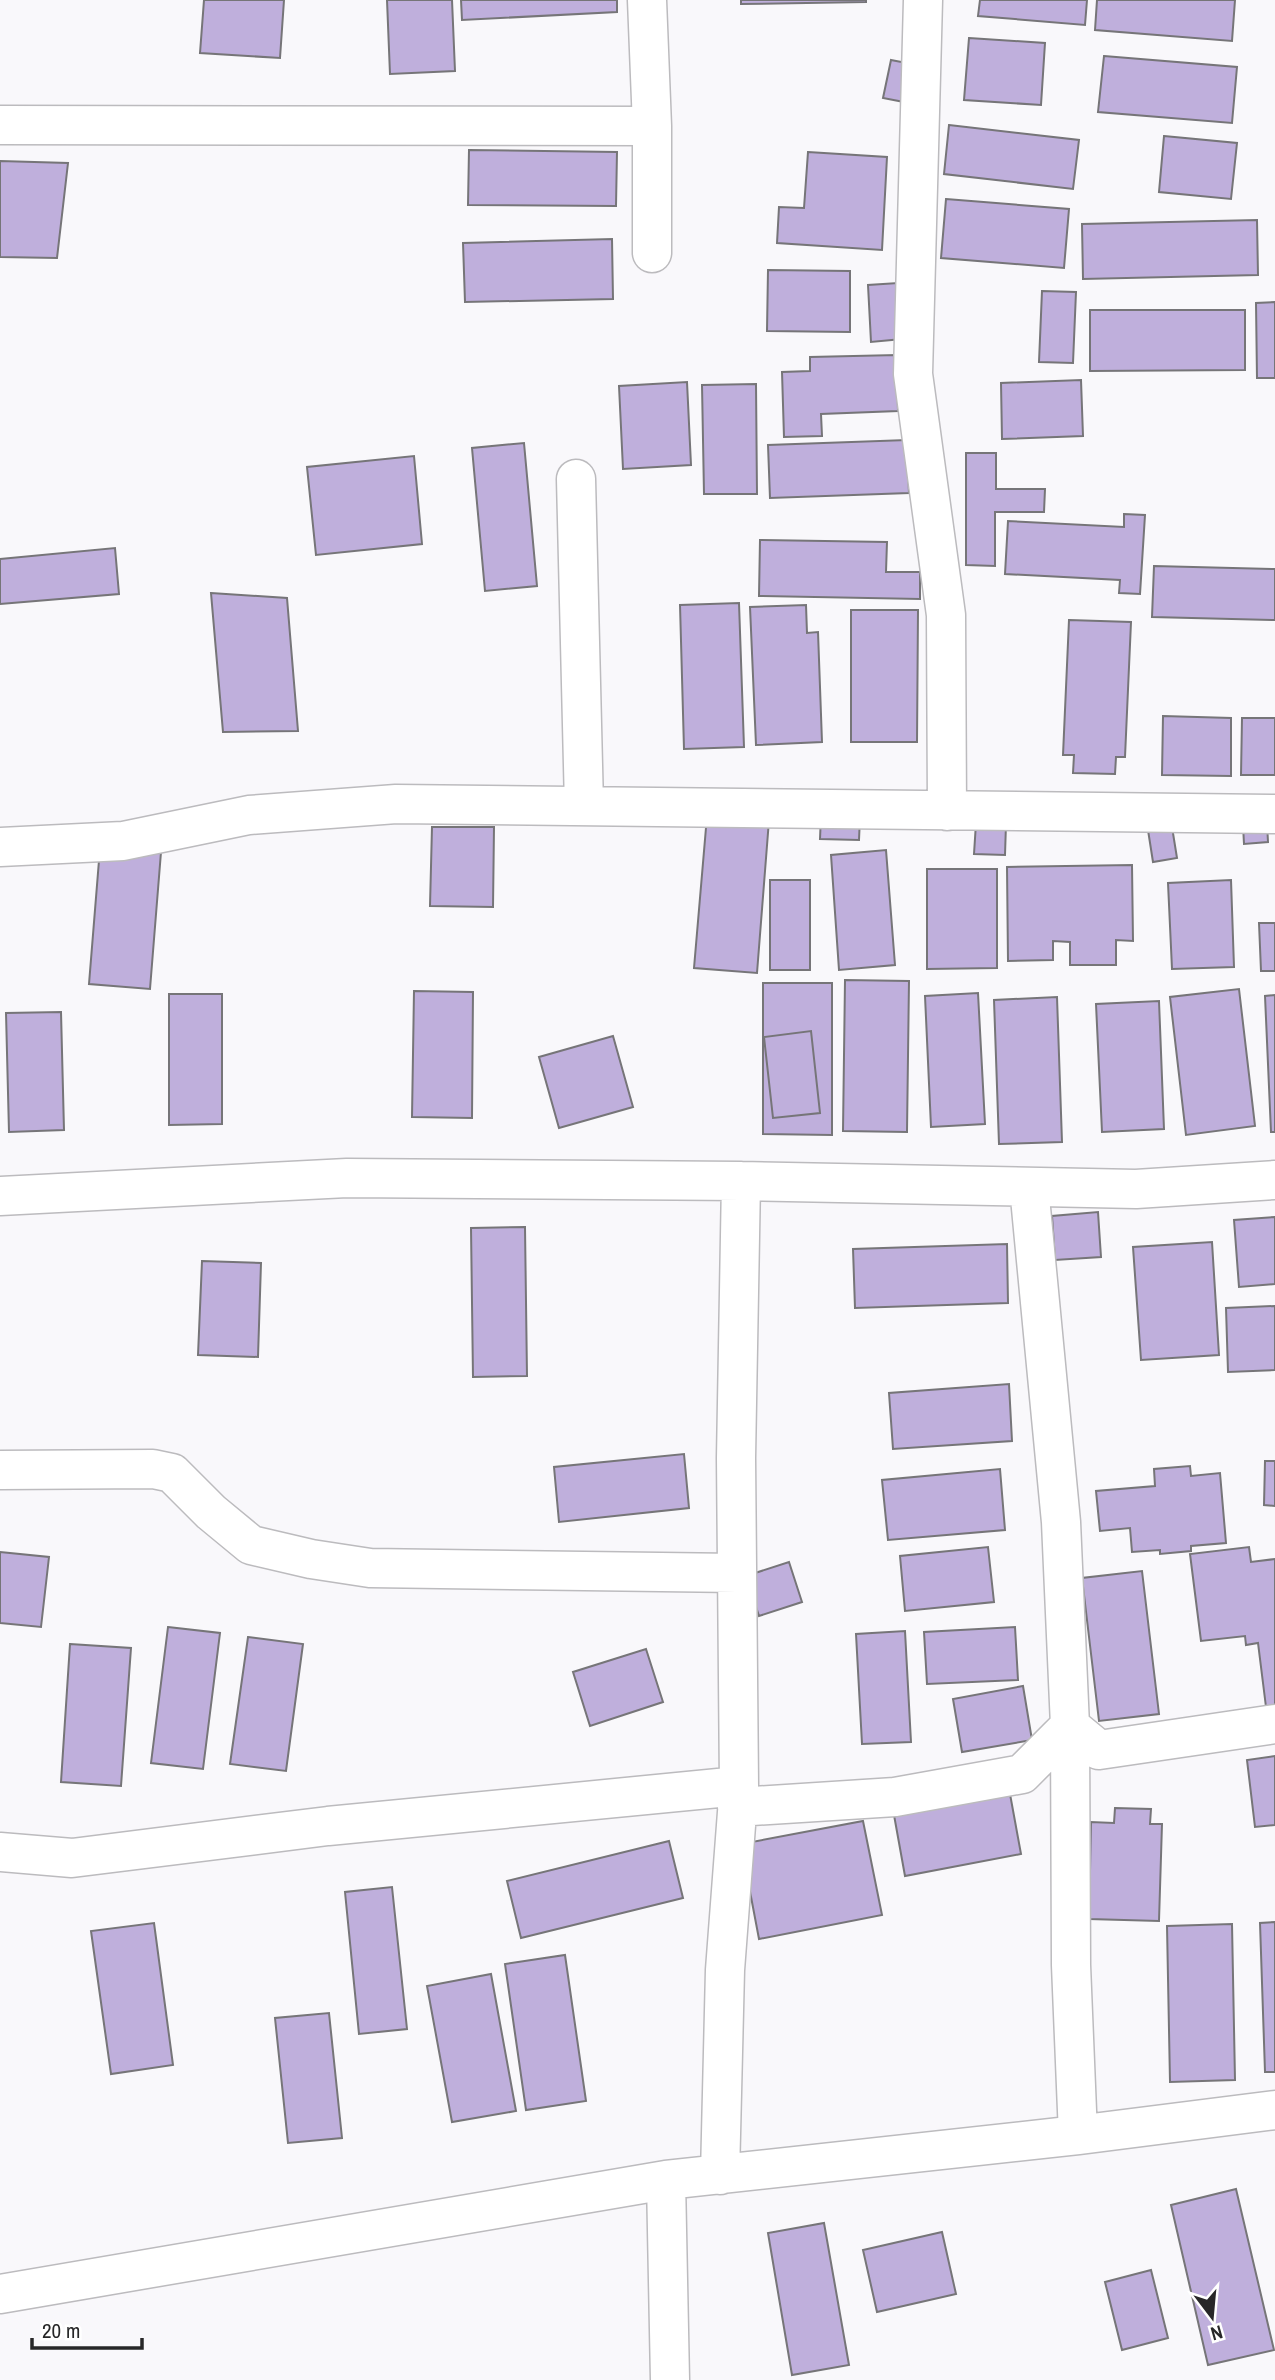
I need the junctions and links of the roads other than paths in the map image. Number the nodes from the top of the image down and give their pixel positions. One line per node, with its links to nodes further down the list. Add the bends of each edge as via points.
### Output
1 (647, 0): 4 (street)
2 (923, 0): 8 (street, via 913,374 946,615)
3 (0, 125): 4 (street)
4 (652, 126): 5 (street)
5 (652, 253)
6 (576, 479): 7 (street)
7 (584, 807): 8 (street); 10 (street, via 396,804 250,815 123,841)
8 (947, 811): 9 (street)
9 (1275, 814)
10 (0, 847)
11 (1275, 1180): 13 (street, via 1136,1189)
12 (741, 1181): 13 (street); 14 (street, via 347,1178); 16 (street)
13 (1029, 1187): 18 (street, via 1061,1522)
14 (0, 1196)
15 (0, 1470): 16 (street, via 153,1469 172,1473 251,1545 370,1568)
16 (737, 1573): 19 (street)
17 (1275, 1724): 18 (street, via 1099,1750)
18 (1070, 1726): 19 (street, via 1022,1774 895,1797); 22 (street, via 1071,1965)
19 (738, 1796): 20 (street, via 328,1826 72,1858); 23 (street, via 725,1970)
20 (0, 1852)
21 (1275, 2110): 22 (street)
22 (1078, 2135): 23 (street)
23 (720, 2175): 24 (street)
24 (666, 2180): 25 (street); 26 (street)
25 (0, 2294)
26 (670, 2380)

